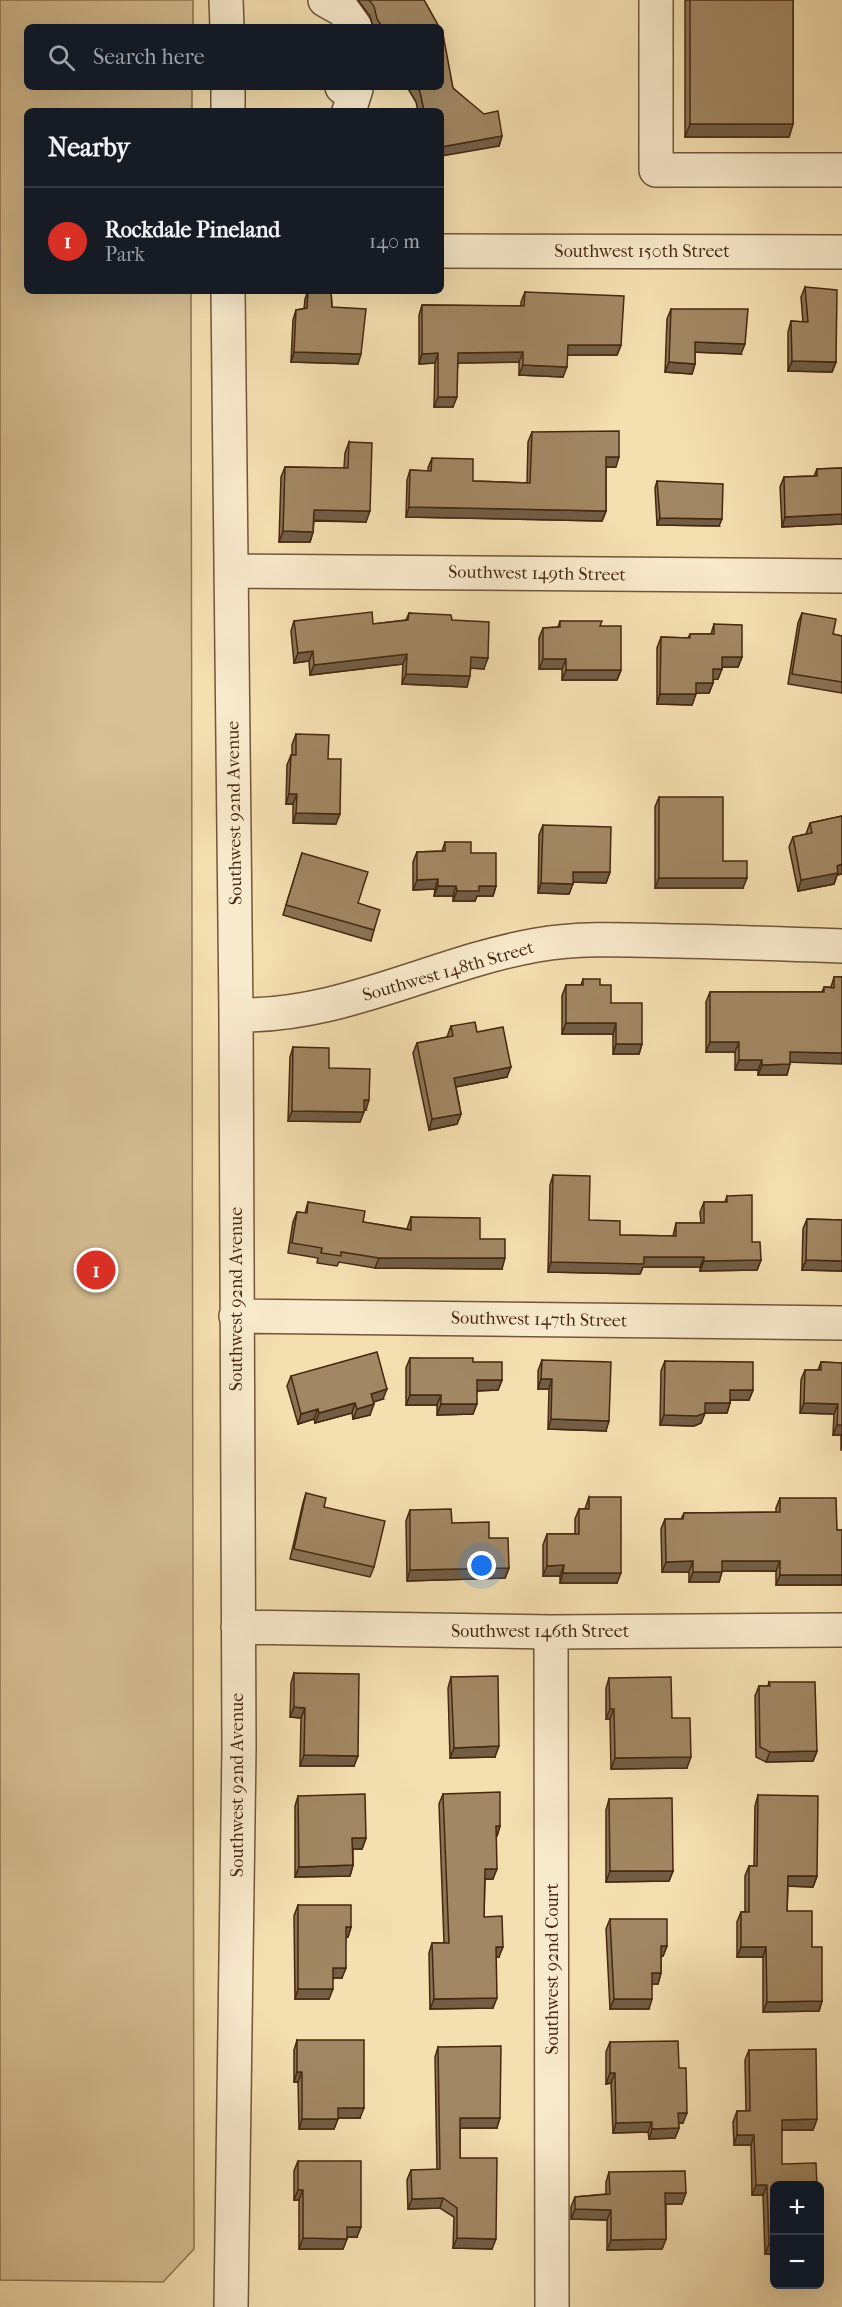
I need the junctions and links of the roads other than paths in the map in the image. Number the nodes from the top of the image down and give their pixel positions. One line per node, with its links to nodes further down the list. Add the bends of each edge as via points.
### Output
1 (226, 0): 4 (street)
2 (325, 0): 5 (street, via 343,10)
3 (656, 0): 8 (street, via 656,170)
4 (227, 24)
5 (353, 24)
6 (228, 90): 7 (street)
7 (228, 108)
8 (842, 170)
9 (444, 251): 10 (street, Southwest 150th Street)
10 (842, 252)
11 (228, 294): 12 (street, Southwest 92nd Avenue)
12 (232, 570): 13 (street, Southwest 149th Street); 15 (street, Southwest 92nd Avenue)
13 (842, 576)
14 (842, 946): 15 (street, Southwest 148th Street, via 562,942 504,952 342,1001 269,1016)
15 (236, 1015): 16 (street, Southwest 92nd Avenue)
16 (236, 1316): 17 (street, Southwest 147th Street); 18 (street, Southwest 92nd Avenue)
17 (842, 1323)
18 (238, 1627): 20 (street, Southwest 146th Street); 21 (street, Southwest 92nd Avenue)
19 (842, 1630): 20 (street, Southwest 146th Street)
20 (551, 1632): 22 (street, Southwest 92nd Court)
21 (231, 2307)
22 (552, 2307)

